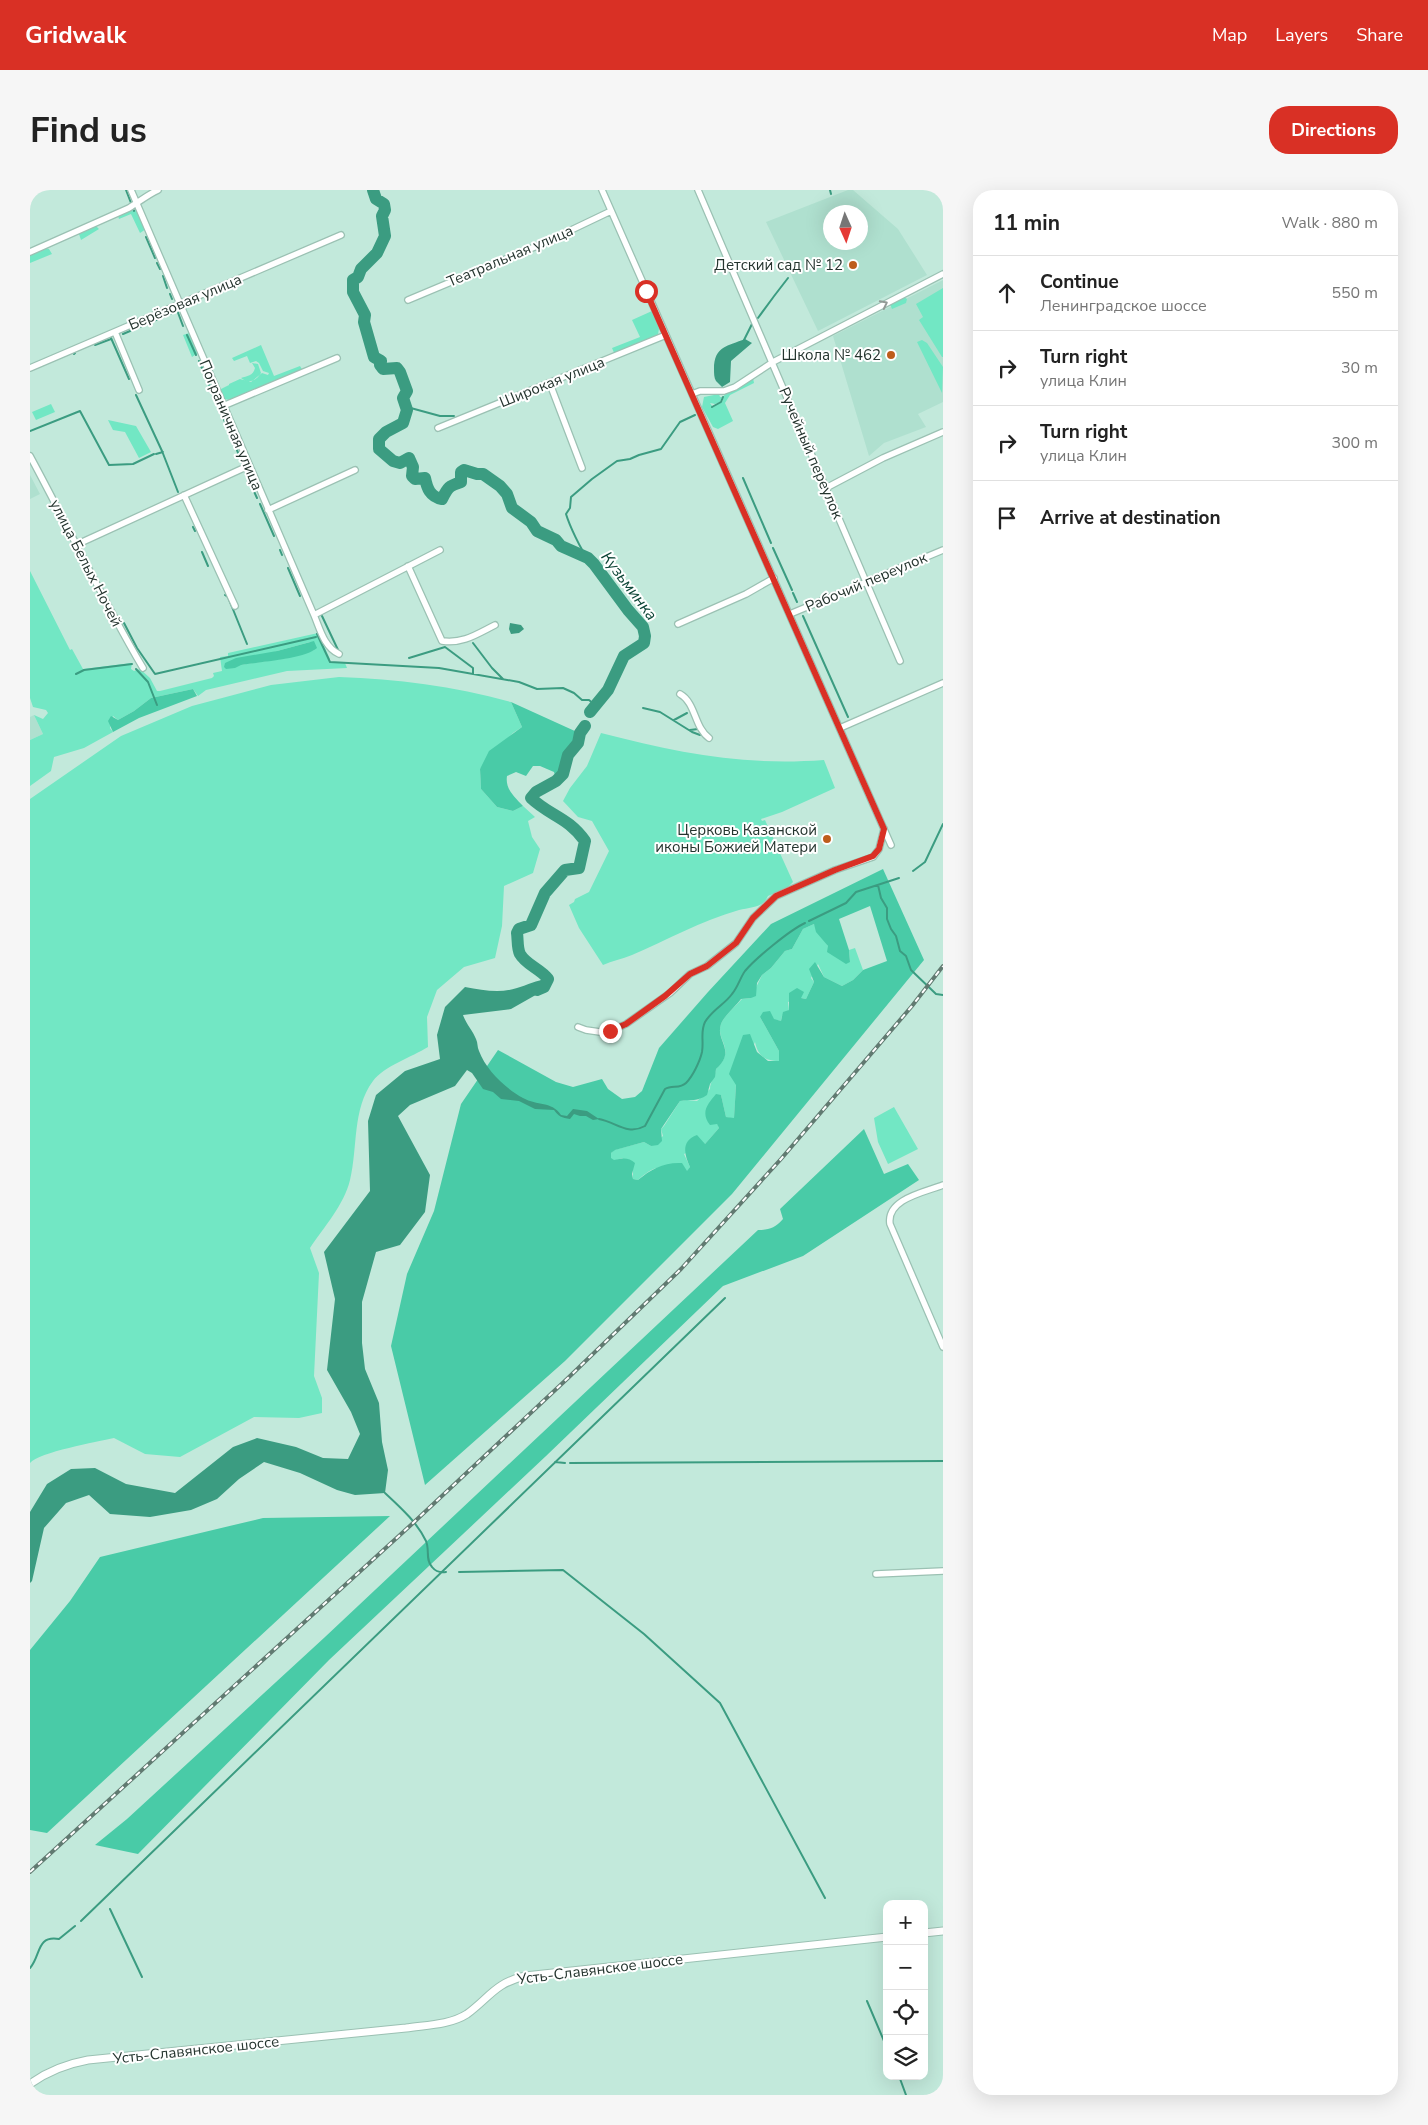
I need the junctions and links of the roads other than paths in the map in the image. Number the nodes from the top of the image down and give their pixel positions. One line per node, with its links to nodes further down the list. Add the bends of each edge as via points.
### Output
1 (131, 190): 5 (street, Пограничная улица)
2 (158, 190): 5 (street)
3 (602, 190): 6 (street)
4 (698, 190): 15 (street, Ручейный переулок)
5 (137, 204): 8 (street); 11 (street, Пограничная улица)
6 (611, 211): 10 (street, Театральная улица); 13 (street)
7 (341, 235): 11 (street, Берёзовая улица)
8 (30, 252)
9 (943, 274): 15 (street, one-way to 9)
10 (408, 300)
11 (179, 304): 12 (street, Берёзовая улица); 20 (street, Пограничная улица)
12 (116, 332): 16 (street, Берёзовая улица); 18 (street)
13 (666, 335): 17 (street, Широкая улица); 19 (street)
14 (337, 358): 20 (street)
15 (773, 362): 19 (street, via 735,387 722,392); 27 (street, Ручейный переулок)
16 (30, 368)
17 (550, 384): 21 (street, Широкая улица); 25 (street)
18 (139, 390)
19 (692, 394): 34 (street)
20 (223, 406): 24 (street, Пограничная улица)
21 (438, 428)
22 (943, 432): 27 (street)
23 (30, 456): 30 (street, улица Белых Ночей)
24 (248, 466): 28 (street); 29 (street, Пограничная улица)
25 (582, 468)
26 (355, 470): 29 (street)
27 (826, 488): 35 (street, Ручейный переулок)
28 (184, 495): 30 (street); 36 (street)
29 (268, 510): 38 (street, Пограничная улица)
30 (78, 544): 43 (street, улица Белых Ночей, via 118,626)
31 (440, 550): 33 (street)
32 (943, 550): 35 (street, Рабочий переулок)
33 (408, 566): 38 (street); 40 (street, via 442,640 466,640)
34 (774, 578): 37 (street); 39 (street)
35 (867, 580): 37 (street, Рабочий переулок); 42 (street, Ручейный переулок)
36 (235, 606)
37 (790, 614): 46 (street)
38 (314, 615): 41 (street, Пограничная улица, via 327,645)
39 (678, 624)
40 (495, 625)
41 (338, 654)
42 (900, 661)
43 (143, 668)
44 (943, 683): 46 (street)
45 (680, 694): 47 (street, via 686,698)
46 (840, 728): 48 (street)
47 (709, 738)
48 (884, 829): 49 (street); 50 (street, via 879,849 873,856 776,896 753,918 736,943 626,1024 600,1032)
49 (891, 845)
50 (578, 1027)
51 (943, 1185): 52 (street, via 897,1204 889,1217)
52 (943, 1347)
53 (943, 1572): 54 (street)
54 (876, 1574)
55 (943, 1931): 56 (street)
56 (928, 1933)
57 (883, 1937): 58 (street, Усть-Славянское шоссе, via 513,1978 459,2018 436,2024 88,2060 47,2072)
58 (30, 2084)

